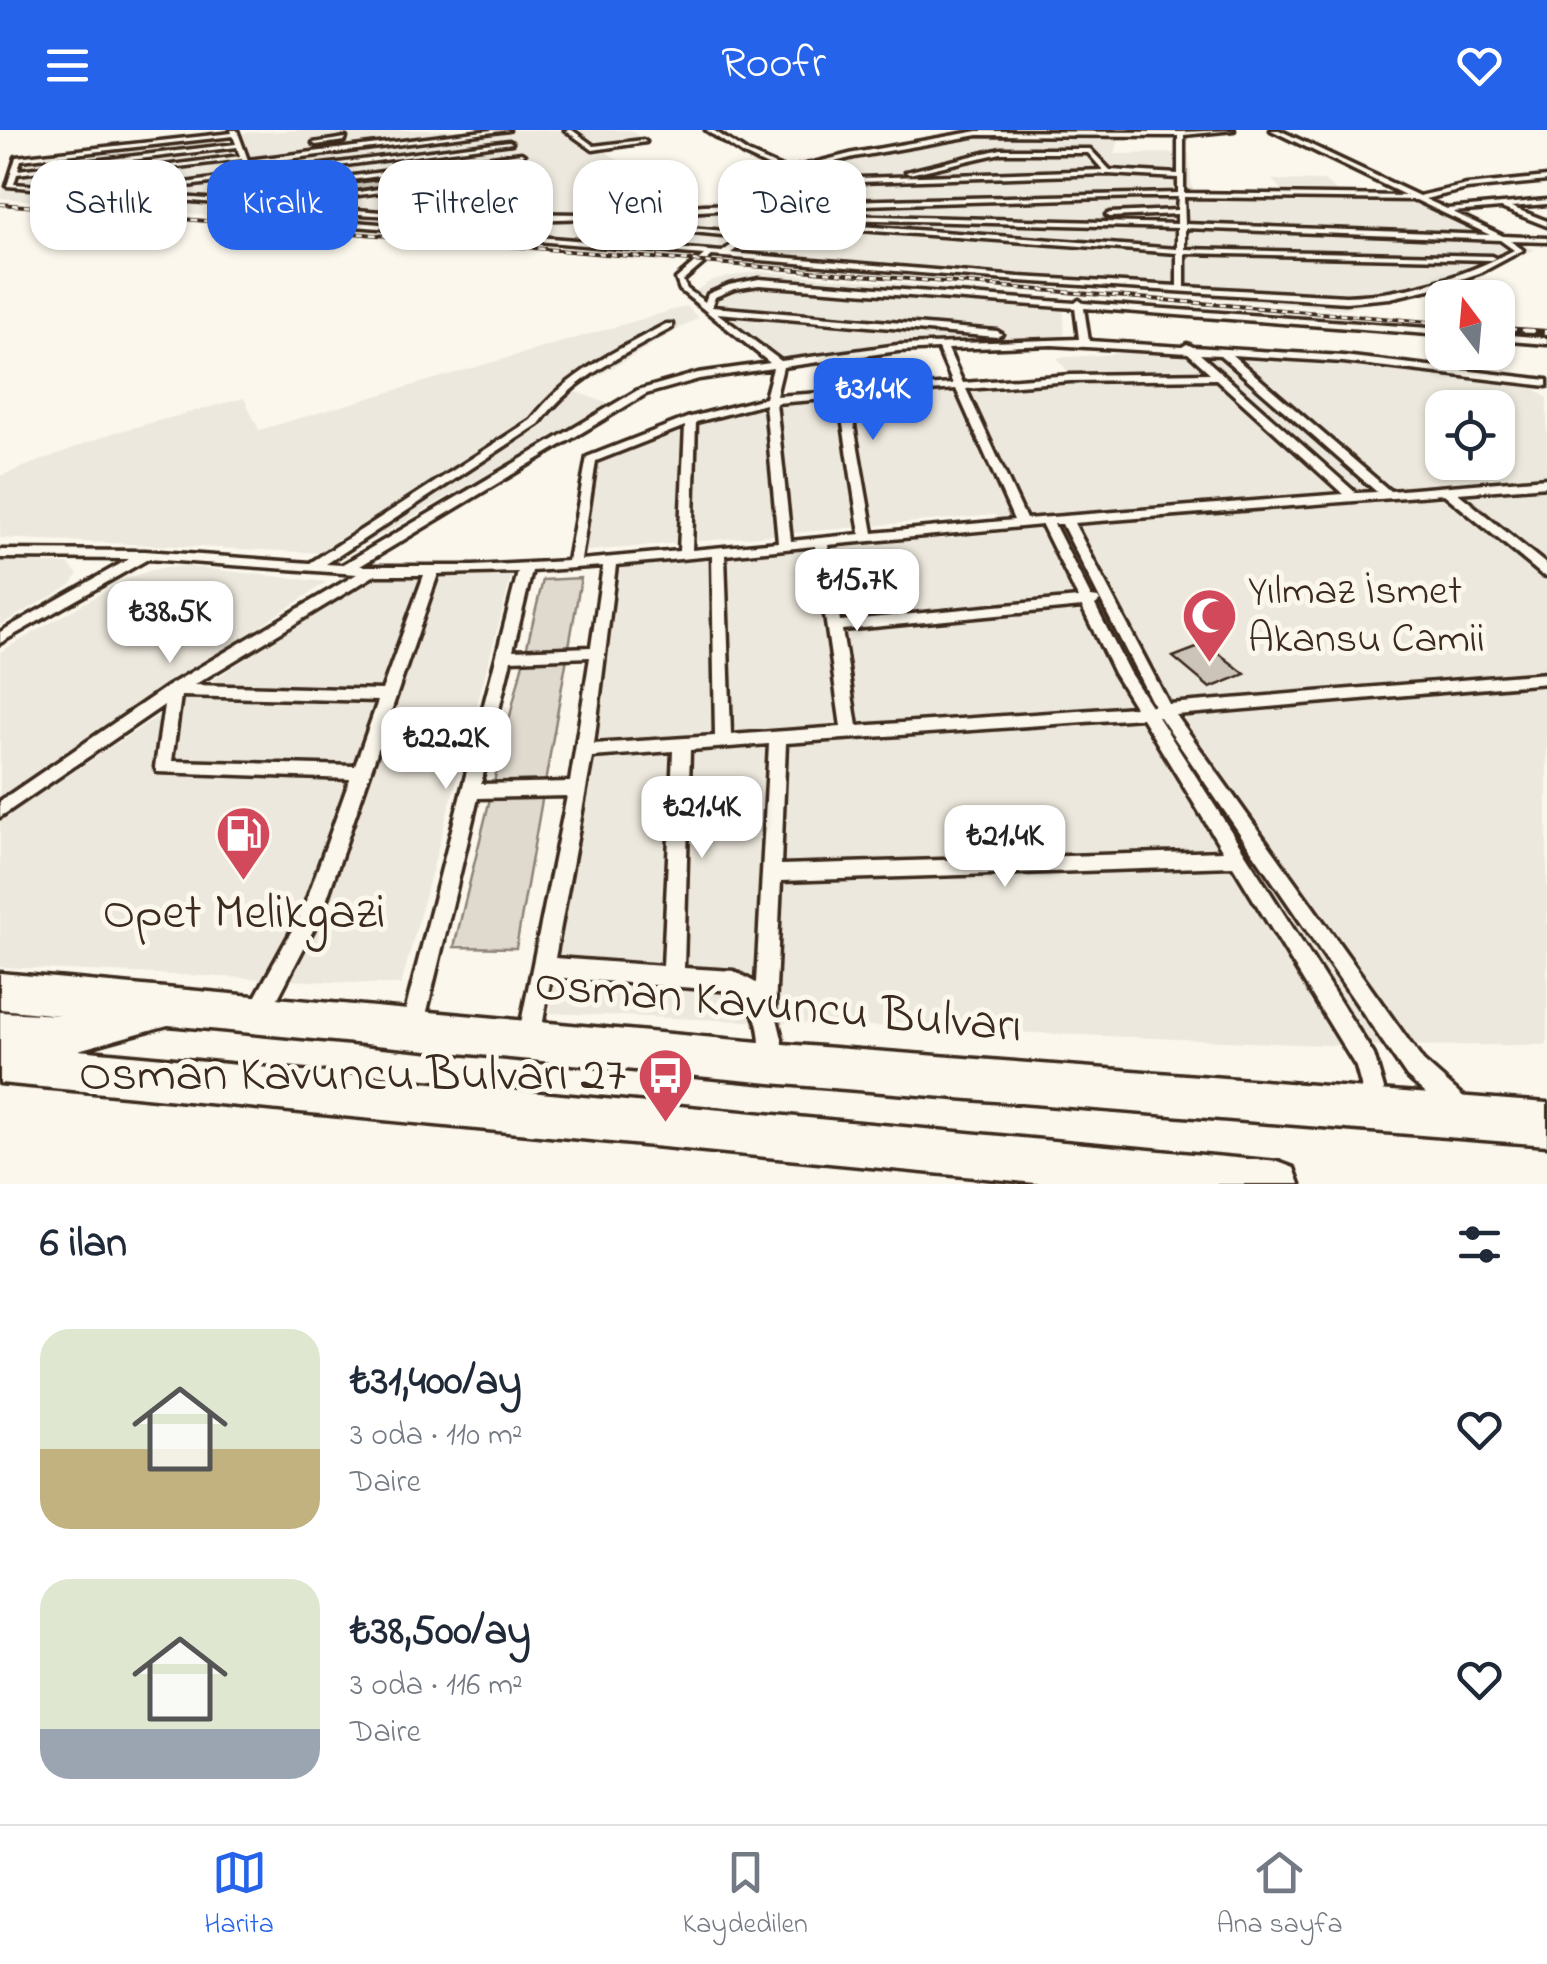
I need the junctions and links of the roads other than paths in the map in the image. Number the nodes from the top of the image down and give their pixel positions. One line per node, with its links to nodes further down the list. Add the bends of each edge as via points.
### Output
1 (340, 130): 8 (street)
2 (506, 130): 14 (street); 16 (street)
3 (570, 130): 13 (street)
4 (709, 130): 28 (street)
5 (1231, 130): 11 (street)
6 (1274, 130): 42 (street)
7 (235, 132): 17 (street); 18 (street)
8 (325, 132)
9 (408, 132): 14 (street)
10 (311, 133): 15 (street)
11 (1181, 134): 29 (street, via 978,133); 34 (street)
12 (353, 138): 15 (street)
13 (582, 140): 13 (street, via 630,134 643,142 593,148)
14 (416, 141): 19 (street); 20 (street)
15 (316, 143): 19 (street)
16 (509, 143): 20 (street); 21 (street)
17 (241, 145): 23 (street); 24 (street)
18 (123, 146): 23 (street); 31 (street, via 18,158)
19 (322, 153): 24 (street)
20 (427, 153): 25 (street); 30 (street)
21 (521, 156): 26 (street); 27 (street)
22 (970, 157): 32 (street, via 1001,150 1090,151); 33 (street); 35 (street)
23 (124, 159): 31 (street)
24 (246, 160)
25 (433, 160)
26 (488, 160)
27 (524, 160)
28 (764, 160)
29 (831, 160)
30 (358, 162)
31 (14, 172): 39 (street)
32 (1108, 172): 33 (street); 34 (street)
33 (992, 176): 35 (street); 43 (street)
34 (1178, 176): 41 (street)
35 (876, 179): 37 (street)
36 (1547, 179): 42 (street)
37 (866, 180)
38 (30, 184): 39 (street)
39 (10, 186): 40 (street)
40 (30, 187)
41 (1184, 194): 42 (street); 43 (street); 48 (street)
42 (1421, 198): 47 (street)
43 (1020, 199): 45 (street)
44 (1547, 202): 46 (street)
45 (866, 204)
46 (1502, 206): 47 (street); 51 (street)
47 (1446, 210): 54 (street)
48 (1181, 212): 50 (street); 53 (street)
49 (866, 219): 50 (street)
50 (1041, 222): 53 (street)
51 (1547, 224)
52 (866, 226): 58 (street)
53 (1179, 226): 54 (street); 58 (street)
54 (1498, 236): 55 (street); 59 (street, via 1518,246)
55 (1547, 240): 59 (street)
56 (553, 241): 60 (street)
57 (730, 250): 61 (street)
58 (1179, 252): 62 (street); 64 (street)
59 (1515, 252): 62 (street)
60 (710, 254): 61 (street); 67 (street, via 679,281)
61 (724, 255): 63 (street)
62 (1501, 258): 64 (street, via 1370,298)
63 (1127, 286): 64 (street); 66 (street)
64 (1181, 290)
65 (1079, 303): 66 (street); 67 (street, via 759,282 720,291); 72 (street)
66 (1132, 307): 69 (street)
67 (707, 308): 72 (street); 77 (street)
68 (669, 326): 100 (street, via 580,376 535,422)
69 (1425, 331)
70 (1515, 338): 71 (street)
71 (1547, 341)
72 (1084, 342): 73 (street); 74 (street)
73 (940, 345): 76 (street); 80 (street)
74 (1187, 347): 75 (street); 78 (street)
75 (1219, 350): 79 (street); 86 (street)
76 (838, 356): 77 (street); 81 (street)
77 (778, 364): 82 (street); 102 (street, via 642,392)
78 (1214, 376): 80 (street); 87 (street)
79 (1547, 383)
80 (959, 385): 81 (street); 90 (street)
81 (844, 392): 82 (street); 91 (street)
82 (770, 400): 83 (street); 93 (street)
83 (691, 420): 96 (street); 99 (street, via 591,459)
84 (1547, 482): 85 (street)
85 (1446, 490): 86 (street); 105 (street)
86 (1387, 494): 87 (street)
87 (1353, 497): 88 (street)
88 (1066, 520): 89 (street); 107 (street)
89 (1046, 521): 90 (street); 106 (street)
90 (1022, 524): 91 (street)
91 (868, 538): 92 (street)
92 (821, 542): 93 (street); 108 (street)
93 (786, 546): 94 (street)
94 (718, 552): 96 (street); 118 (street)
95 (0, 554): 97 (street)
96 (685, 555): 98 (street)
97 (145, 556): 100 (street); 109 (street)
98 (610, 562): 99 (street); 110 (street)
99 (574, 565): 101 (street)
100 (312, 567): 102 (street)
101 (526, 568): 104 (street); 111 (street)
102 (345, 569): 103 (street)
103 (372, 571): 104 (street); 113 (street)
104 (432, 571): 114 (street)
105 (1547, 572)
106 (1086, 601): 107 (street); 108 (street); 115 (street)
107 (1108, 601): 115 (street)
108 (834, 626): 116 (street)
109 (0, 638)
110 (598, 652): 111 (street); 120 (street)
111 (504, 655): 123 (street)
112 (1547, 678): 115 (street)
113 (174, 690): 114 (street); 121 (street, via 163,767); 124 (street)
114 (388, 696): 121 (street)
115 (1156, 711): 116 (street); 125 (street); 139 (street, via 1414,1069)
116 (850, 732): 117 (street)
117 (778, 737): 118 (street); 126 (street)
118 (723, 741): 119 (street)
119 (682, 744): 120 (street); 128 (street)
120 (585, 750): 122 (street)
121 (360, 773): 131 (street, via 312,913)
122 (578, 789): 123 (street); 127 (street)
123 (471, 791): 133 (street)
124 (0, 810)
125 (1238, 858): 126 (street); 138 (street, via 1366,1063 1373,1089)
126 (771, 873): 132 (street)
127 (543, 967): 128 (street); 135 (street)
128 (673, 977): 132 (street, via 734,981)
129 (0, 991): 130 (highway, Osman Kavuncu Bulvarı)
130 (180, 1006): 131 (highway, Osman Kavuncu Bulvarı); 134 (highway, via 50,1036)
131 (259, 1012): 133 (highway, Osman Kavuncu Bulvarı)
132 (765, 1012): 136 (street)
133 (412, 1028): 135 (highway, Osman Kavuncu Bulvarı)
134 (0, 1032)
135 (528, 1042): 136 (highway, Osman Kavuncu Bulvarı)
136 (770, 1063): 138 (highway, Osman Kavuncu Bulvarı)
137 (0, 1064): 141 (highway)
138 (1363, 1110): 139 (highway, Osman Kavuncu Bulvarı)
139 (1474, 1117): 140 (highway, Osman Kavuncu Bulvarı)
140 (1547, 1124)
141 (1278, 1184)

